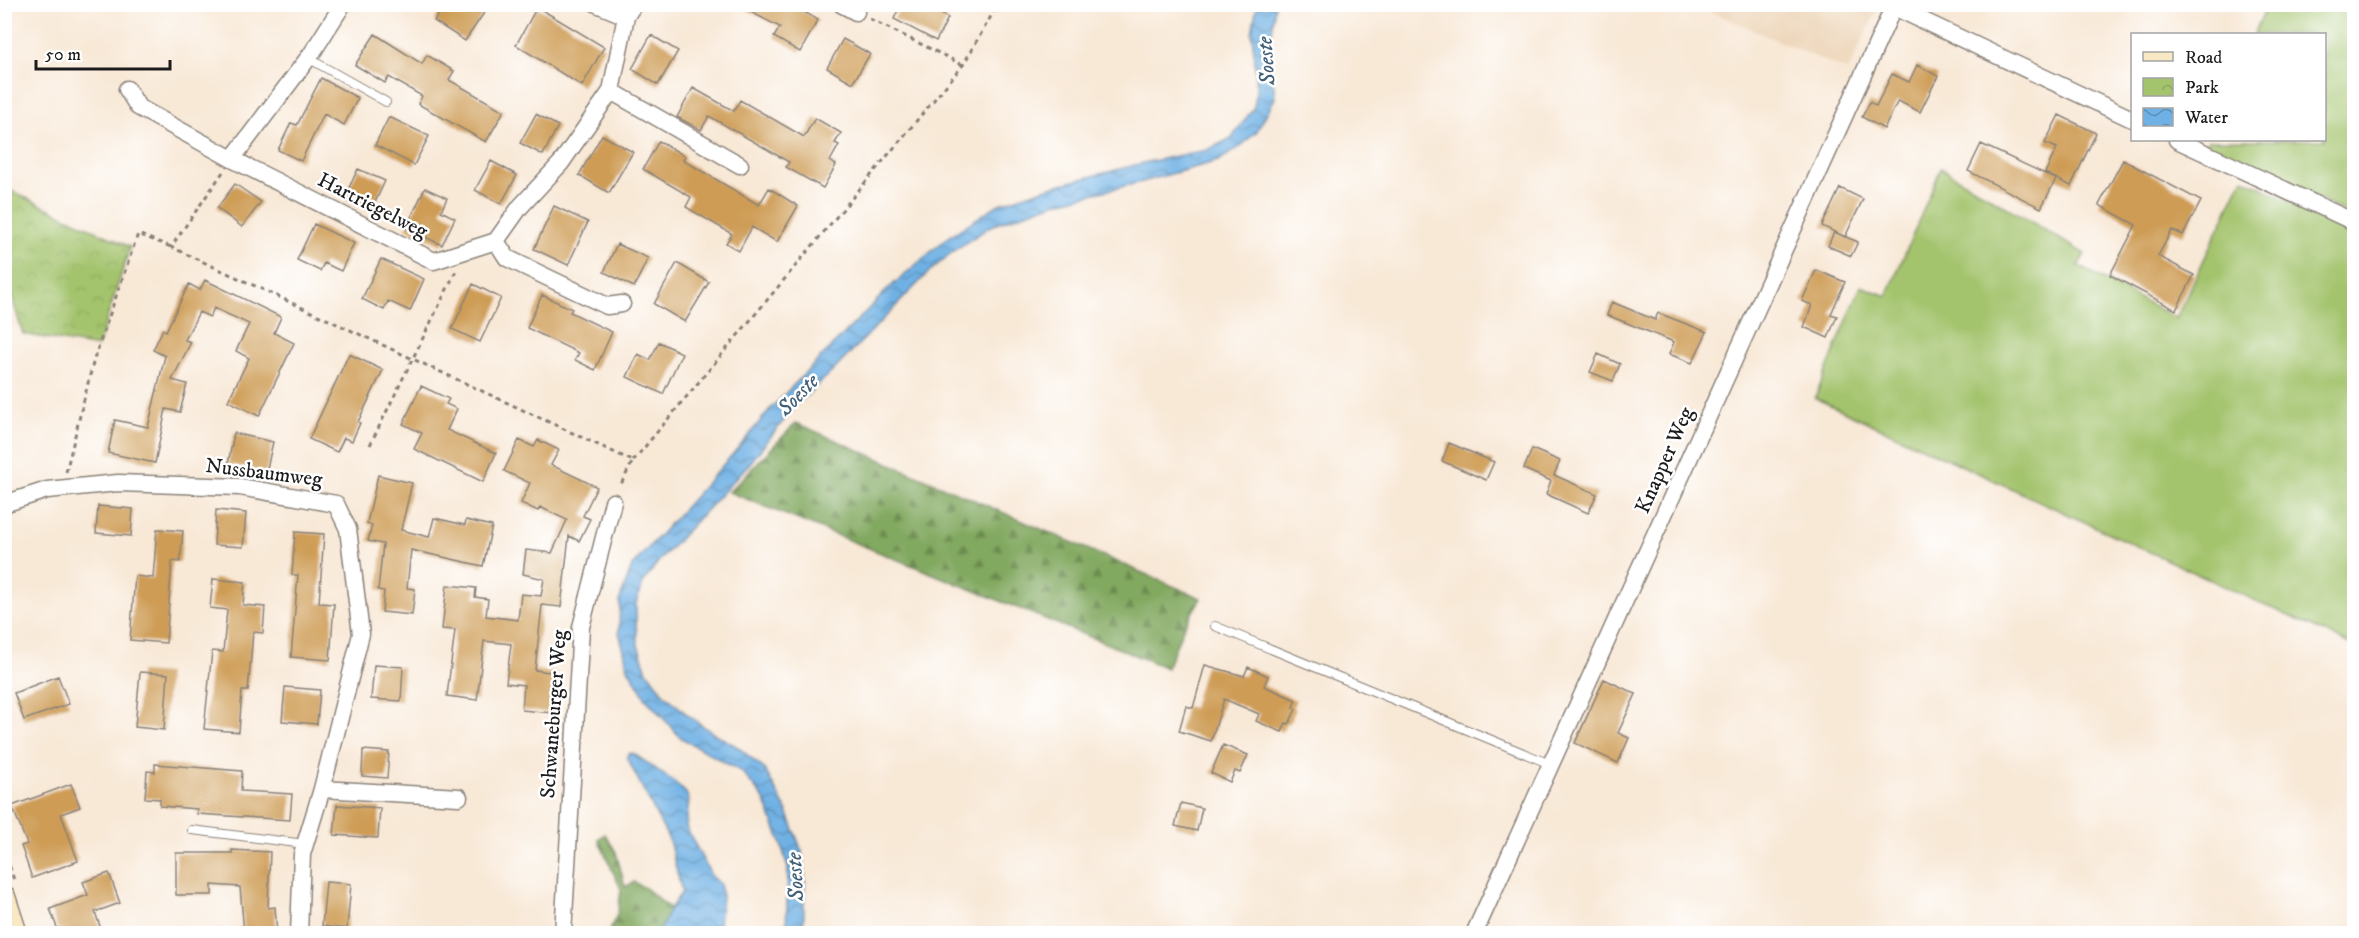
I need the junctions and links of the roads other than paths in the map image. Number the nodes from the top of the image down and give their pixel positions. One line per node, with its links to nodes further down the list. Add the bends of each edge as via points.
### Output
1 (343, 4): 5 (street)
2 (597, 4): 4 (street)
3 (1894, 6): 9 (street); 19 (street, Knapper Weg)
4 (630, 10): 7 (street)
5 (309, 58): 8 (lane); 11 (street)
6 (127, 89): 11 (street, Hartriegelweg, via 138,106)
7 (611, 92): 12 (street); 14 (street, via 561,163 520,207)
8 (386, 102)
9 (2131, 118)
10 (2179, 141): 13 (street)
11 (232, 159): 14 (street, Hartriegelweg, via 434,261)
12 (740, 165)
13 (2355, 222)
14 (496, 241): 15 (street, via 507,258 608,306)
15 (622, 304)
16 (613, 502): 27 (street, Schwaneburger Weg, via 581,627)
17 (4, 504): 20 (street, Nussbaumweg, via 47,490 118,483 240,487 336,504 348,529 361,634)
18 (1215, 626): 19 (lane)
19 (1550, 764): 28 (street, Knapper Weg)
20 (322, 789): 21 (street); 23 (street, Nussbaumweg)
21 (459, 797)
22 (192, 830): 23 (lane)
23 (305, 844): 26 (street, Nussbaumweg)
24 (4, 897): 25 (street)
25 (16, 933)
26 (299, 933)
27 (563, 933)
28 (1474, 933)

